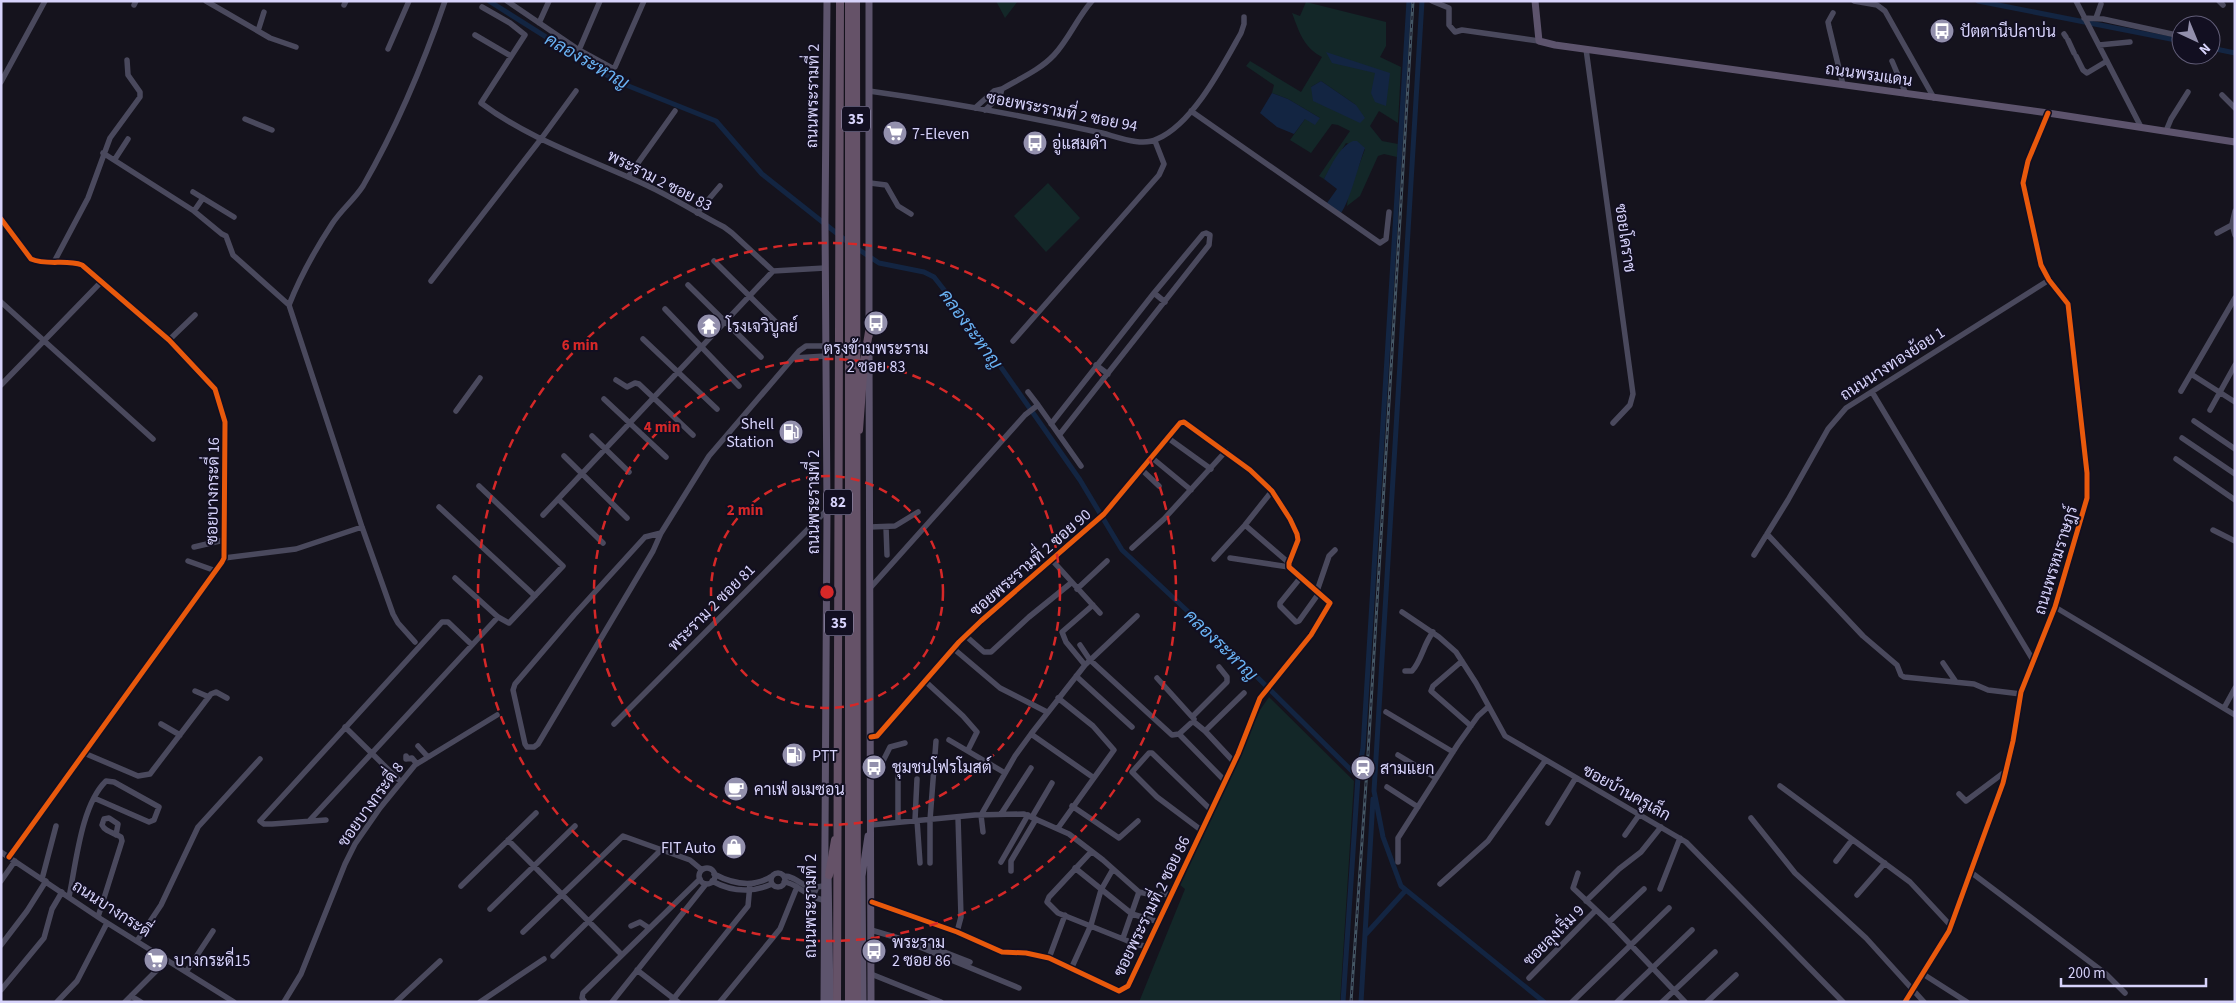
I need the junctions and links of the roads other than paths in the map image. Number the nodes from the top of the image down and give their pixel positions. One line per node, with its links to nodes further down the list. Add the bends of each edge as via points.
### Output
1 (46, 1): 44 (street)
2 (409, 1): 37 (street)
3 (445, 1): 97 (street, via 423,65 393,128 362,186 332,223 306,266)
4 (507, 1): 22 (street)
5 (520, 1): 22 (street)
6 (549, 1): 28 (street)
7 (600, 1): 39 (street)
8 (644, 1): 39 (street, via 614,68)
9 (827, 1): 86 (main road, ถนนพระรามที่ 2 / 35)
10 (839, 1): 288 (highway, ถนนพระรามที่ 2 / 35); 413 (highway, 82)
11 (849, 1): 414 (highway, 82)
12 (856, 1): 144 (highway, 35)
13 (869, 1): 48 (main road, 35)
14 (1092, 1): 46 (street, via 1054,55)
15 (1432, 1): 33 (street, via 1449,8 1449,25 1454,32 1462,30)
16 (1535, 1): 33 (main road)
17 (1854, 1): 52 (street, via 1877,5 1885,11)
18 (2076, 1): 27 (street)
19 (209, 2): 29 (street)
20 (2101, 4): 26 (street)
21 (482, 7): 40 (street, via 524,33)
22 (519, 9): 28 (street)
23 (264, 12): 29 (street)
24 (1833, 14): 45 (street, via 1828,22)
25 (1244, 17): 56 (street, ซอยพระรามที่ 2 ซอย 94, via 1237,40)
26 (2096, 18): 27 (street); 30 (street)
27 (2085, 19): 35 (street)
28 (540, 23): 39 (street)
29 (258, 31): 36 (street)
30 (2171, 34)
31 (475, 35): 40 (street)
32 (2066, 37): 43 (street, via 2087,73)
33 (1539, 41): 38 (main road, ถนนพรมแดน)
34 (2130, 42): 35 (street)
35 (2099, 45): 43 (street)
36 (296, 47)
37 (388, 49)
38 (1586, 49): 45 (main road, ถนนพรมแดน); 134 (street, ซอยโคราช, via 1633,394 1630,405)
39 (579, 50)
40 (511, 56): 64 (street, พระราม 2 ซอย 83, via 481,103 501,118)
41 (127, 60): 67 (street, via 128,75 140,97)
42 (1892, 61): 50 (street)
43 (2107, 61): 60 (street)
44 (1, 82)
45 (1843, 84): 50 (main road, ถนนพรมแดน)
46 (1002, 89): 53 (street, via 994,91); 55 (street, via 1000,96)
47 (576, 91): 64 (street)
48 (869, 91): 53 (street, ซอยพระรามที่ 2 ซอย 94); 70 (main road, 35)
49 (2188, 92): 62 (street)
50 (1906, 94): 52 (main road, ถนนพรมแดน)
51 (2222, 95): 54 (street)
52 (1934, 98): 58 (main road, ถนนพรมแดน)
53 (975, 108): 55 (street, ซอยพระรามที่ 2 ซอย 94)
54 (2235, 108)
55 (985, 110): 65 (street, ซอยพระรามที่ 2 ซอย 94, via 1127,139)
56 (1190, 111): 65 (street, ซอยพระรามที่ 2 ซอย 94, via 1168,133); 76 (street, via 1380,243 1386,239)
57 (675, 112): 69 (street)
58 (2048, 113): 60 (main road, ถนนพรมแดน); 88 (street, ถนนพรหมราษฎร์, via 2028,161 2023,184 2037,252)
59 (245, 119): 61 (street)
60 (2140, 127): 62 (main road, ถนนพรมแดน)
61 (272, 130)
62 (2166, 131): 66 (main road, ถนนพรมแดน)
63 (128, 139): 68 (street)
64 (542, 139): 69 (street, พระราม 2 ซอย 83); 90 (street)
65 (1154, 141): 106 (street, via 1164,164 1160,175)
66 (2235, 142)
67 (103, 153): 68 (street); 85 (street, via 88,198)
68 (115, 159): 74 (street)
69 (628, 177): 77 (street, พระราม 2 ซอย 83)
70 (870, 183): 78 (street, via 886,184 898,206); 102 (main road, 35)
71 (720, 186): 77 (street)
72 (193, 192): 73 (street)
73 (203, 198): 74 (street); 79 (street)
74 (194, 211): 97 (street, via 226,236 233,255)
75 (2235, 211): 81 (street)
76 (1390, 212)
77 (697, 213): 87 (street, พระราม 2 ซอย 83, via 732,233)
78 (911, 214)
79 (234, 217)
80 (1, 219): 85 (street, ซอยบางกระดี่ 16, via 31,259)
81 (2232, 225): 82 (street); 83 (street)
82 (2217, 233)
83 (2235, 235)
84 (714, 261): 93 (street)
85 (54, 262): 89 (street, ซอยบางกระดี่ 16, via 82,265)
86 (825, 268): 87 (street); 107 (main road, ถนนพระรามที่ 2 / 35)
87 (773, 271): 93 (street)
88 (2049, 280): 122 (street, ถนนนางทองย้อย 1); 198 (street, ถนนพรหมราษฎร์, via 2068,304 2088,485)
89 (102, 281): 104 (street); 105 (street, ซอยบางกระดี่ 16)
90 (431, 282)
91 (688, 285): 100 (street)
92 (1154, 293): 96 (street); 96 (street, via 1203,234 1210,235 1209,245); 112 (street)
93 (749, 295): 100 (street); 101 (street)
94 (2235, 298): 116 (street)
95 (1, 302): 104 (street)
96 (1165, 302): 115 (street)
97 (289, 305): 168 (street)
98 (665, 309): 108 (street)
99 (195, 315): 105 (street)
100 (726, 322): 108 (street); 110 (street)
101 (783, 329)
102 (869, 332): 144 (highway); 169 (main road, 35)
103 (643, 338): 114 (street)
104 (44, 340): 119 (street); 141 (street)
105 (169, 340): 174 (street, ซอยบางกระดี่ 16, via 215,390 222,409 225,422)
106 (1013, 341)
107 (826, 346): 109 (main road, ถนนพระรามที่ 2 / 35); 111 (street, via 806,346)
108 (700, 348): 114 (street); 120 (street)
109 (826, 356): 111 (street); 163 (main road, ถนนพระรามที่ 2 / 35)
110 (760, 357)
111 (793, 358): 172 (street, via 709,456)
112 (1096, 365): 115 (street); 135 (street)
113 (2235, 365): 124 (street)
114 (676, 373): 125 (street); 129 (street)
115 (1108, 374): 136 (street)
116 (2191, 374): 123 (street); 124 (street)
117 (480, 378): 131 (street)
118 (616, 380): 125 (street, via 627,387 638,384)
119 (1, 385)
120 (739, 386)
121 (1028, 392): 128 (street)
122 (1872, 392): 173 (street, ถนนนางทองย้อย 1, via 1846,408 1828,429); 209 (street)
123 (2181, 392)
124 (2219, 392): 127 (street); 130 (street)
125 (654, 397): 133 (street); 137 (street)
126 (604, 399): 133 (street)
127 (2235, 402)
128 (1037, 406): 135 (street); 193 (street)
129 (716, 409)
130 (2210, 410)
131 (456, 411)
132 (2194, 421): 143 (street)
133 (630, 422): 142 (street); 147 (street)
134 (1613, 423)
135 (1051, 424): 136 (street)
136 (1060, 434): 150 (street)
137 (693, 435)
138 (592, 436): 142 (street)
139 (1168, 438): 145 (street, ซอยพระรามที่ 2 ซอย 90, via 1184,422); 148 (street, ซอยพระรามที่ 2 ซอย 90); 152 (street)
140 (2182, 438): 155 (street)
141 (154, 439)
142 (605, 449): 153 (street); 154 (street)
143 (2235, 449)
144 (856, 450): 286 (highway, 35)
145 (1226, 451): 152 (street); 159 (street)
146 (564, 456): 154 (street)
147 (666, 457)
148 (1151, 457): 151 (street, ซอยพระรามที่ 2 ซอย 90); 158 (street)
149 (2176, 460): 161 (street)
150 (1081, 466)
151 (1141, 468): 157 (street); 184 (street, ซอยพระรามที่ 2 ซอย 90, via 1104,514)
152 (1211, 469): 158 (street)
153 (629, 472)
154 (582, 474): 160 (street); 166 (street)
155 (2235, 474)
156 (479, 486): 196 (street, via 562,563 562,568)
157 (1159, 486)
158 (1191, 490): 178 (street)
159 (1272, 491): 167 (street); 188 (street, via 1297,534)
160 (558, 499): 165 (street); 176 (street)
161 (2235, 500)
162 (439, 507): 196 (street)
163 (827, 510): 234 (street, พระราม 2 ซอย 81); 285 (main road, ถนนพระรามที่ 2 / 35)
164 (918, 512): 170 (street, via 899,525)
165 (544, 514)
166 (627, 518)
167 (1245, 525): 185 (street); 188 (street)
168 (362, 527): 182 (street, ซอยบางกระดี่ 16, via 296,549); 205 (street, via 394,617)
169 (870, 527): 170 (street); 193 (main road, 35)
170 (886, 527): 181 (street)
171 (2213, 530): 175 (street)
172 (661, 533): 172 (street, via 538,744 527,747 512,690 515,684 645,537)
173 (1767, 534): 180 (street, ถนนนางทองย้อย 1); 218 (street, via 1863,636 1898,665 1901,675 1912,679)
174 (224, 540): 177 (street); 182 (street, ซอยบางกระดี่ 16)
175 (2235, 541)
176 (603, 543)
177 (194, 547)
178 (1132, 548)
179 (1335, 550): 195 (street, via 1328,556)
180 (1754, 554)
181 (887, 555)
182 (224, 558): 189 (street, ซอยบางกระดี่ 16)
183 (1230, 558): 188 (street)
184 (1051, 559): 192 (street); 204 (street, ซอยพระรามที่ 2 ซอย 90)
185 (1214, 559)
186 (188, 561): 189 (street)
187 (1107, 561): 194 (street)
188 (1289, 565): 190 (street)
189 (216, 571): 249 (street, ซอยบางกระดี่ 16)
190 (1301, 577): 195 (street); 195 (street, via 1280,603 1296,622)
191 (455, 578): 201 (street)
192 (1071, 583): 194 (street); 204 (street, via 991,652 984,652)
193 (870, 587): 242 (main road, 35)
194 (1077, 589): 197 (street)
195 (1318, 592): 257 (street, ซอยพระรามที่ 2 ซอย 86, via 1328,600 1328,607 1311,635 1260,698)
196 (535, 596): 201 (street, via 510,622)
197 (1093, 605): 200 (street); 211 (street, via 1062,632 1066,642)
198 (2055, 608): 209 (street, ถนนพรหมราษฎร์); 227 (street)
199 (1402, 612): 203 (street, ซอยบ้านครูเล็ก)
200 (1100, 613)
201 (498, 616): 206 (street)
202 (1137, 616): 211 (street)
203 (1433, 632): 210 (street, ซอยบ้านครูเล็ก); 214 (street, via 1418,665 1412,672)
204 (967, 637): 208 (street, ซอยพระรามที่ 2 ซอย 90)
205 (415, 642)
206 (471, 644): 236 (street, via 448,622 442,622); 250 (street)
207 (1080, 646): 211 (street)
208 (954, 649): 217 (street, ซอยพระรามที่ 2 ซอย 90); 228 (street, via 1000,688)
209 (2033, 660): 222 (street, ถนนพรหมราษฎร์)
210 (1462, 661): 226 (street, ซอยบ้านครูเล็ก); 235 (street, via 1430,691)
211 (1088, 662): 215 (street); 240 (street, via 1172,735)
212 (1943, 663): 218 (street)
213 (1219, 667): 232 (street, via 1227,682)
214 (1406, 670)
215 (1076, 676): 225 (street); 237 (street)
216 (1157, 678): 232 (street)
217 (926, 682): 242 (street, ซอยพระรามที่ 2 ซอย 90, via 877,736); 247 (street, via 977,732)
218 (1956, 682): 222 (street)
219 (2235, 688): 227 (street)
220 (195, 691): 223 (street)
221 (1244, 692): 238 (street)
222 (2020, 694): 260 (street, ถนนพรหมราษฎร์)
223 (209, 697): 224 (street, via 216,692); 241 (street)
224 (227, 698)
225 (1058, 698): 228 (street); 263 (street, via 1093,726 1112,747 1113,753)
226 (1488, 707): 235 (street); 255 (street, ซอยบ้านครูเล็ก, via 1505,736)
227 (2224, 708): 231 (street)
228 (1047, 712): 239 (street)
229 (1386, 712): 248 (street)
230 (497, 715): 252 (street, ซอยบางกระดี่ 8)
231 (2235, 715)
232 (1194, 719): 238 (street); 240 (street)
233 (161, 724): 241 (street)
234 (614, 724)
235 (1471, 726): 248 (street)
236 (345, 727): 250 (street); 291 (street, via 261,818 261,823 272,824)
237 (1132, 727)
238 (1205, 731): 257 (street)
239 (1031, 734): 262 (street); 263 (street)
240 (1179, 734): 268 (street)
241 (180, 735): 249 (street, via 150,774 144,776)
242 (870, 737): 256 (main road, 35)
243 (949, 740): 247 (street)
244 (936, 741): 290 (street)
245 (905, 743): 256 (street, via 890,746 883,761)
246 (418, 746): 252 (street)
247 (968, 750): 262 (street)
248 (1452, 752): 264 (street)
249 (84, 753): 310 (street, ซอยบางกระดี่ 16)
250 (371, 754): 267 (street); 291 (street)
251 (1398, 755): 264 (street)
252 (428, 757): 258 (street, ซอยบางกระดี่ 8)
253 (412, 758): 258 (street)
254 (260, 759): 374 (street, via 198,827 162,904)
255 (1545, 761): 266 (street, ซอยบ้านครูเล็ก); 336 (street, via 1488,841)
256 (871, 762): 281 (main road, 35)
257 (1234, 762): 268 (street, ซอยพระรามที่ 2 ซอย 86)
258 (417, 764): 267 (street, ซอยบางกระดี่ 8)
259 (1031, 768): 278 (street)
260 (2006, 771): 272 (street, via 1966,801); 324 (street, ถนนพรหมราษฎร์)
261 (898, 772): 293 (street)
262 (1005, 774): 279 (street)
263 (1094, 778): 274 (street)
264 (1436, 778): 275 (street)
265 (917, 779): 289 (street)
266 (1574, 779): 280 (street, ซอยบ้านครูเล็ก); 294 (street)
267 (400, 781): 405 (street, ซอยบางกระดี่ 8, via 344,864 300,974)
268 (1225, 781): 276 (street, ซอยพระรามที่ 2 ซอย 86)
269 (1052, 783): 283 (street)
270 (1780, 786): 306 (street)
271 (1387, 787): 275 (street)
272 (1959, 794)
273 (94, 798): 273 (street, via 149,822 154,820 159,808 157,804 109,780 102,784); 350 (street)
274 (1072, 806): 292 (street, via 1119,838); 299 (street)
275 (1418, 807): 314 (street, via 1398,838)
276 (1211, 810): 300 (street, ซอยพระรามที่ 2 ซอย 86); 300 (street, via 1152,753 1132,772 1157,797)
277 (536, 812): 305 (street)
278 (1001, 814): 279 (street); 283 (street)
279 (981, 815): 282 (street); 301 (street)
280 (1639, 815): 298 (street, ซอยบ้านครูเล็ก); 303 (street)
281 (871, 816): 295 (main road, 35); 327 (main road)
282 (958, 817): 290 (street); 372 (street, via 960,917)
283 (1032, 817): 299 (street); 313 (street); 322 (street, via 1011,861)
284 (1751, 818): 395 (street, via 1794,873 1866,938)
285 (824, 819): 325 (main road); 338 (main road, ถนนพระรามที่ 2 / 35)
286 (856, 819): 327 (highway); 415 (highway, 35)
287 (326, 820): 291 (street)
288 (838, 820): 325 (highway); 413 (highway, ถนนพระรามที่ 2 / 35)
289 (916, 820): 290 (street); 293 (street); 315 (street)
290 (930, 820): 316 (street)
291 (309, 821)
292 (1138, 821)
293 (898, 822): 295 (street)
294 (1548, 823)
295 (872, 825): 353 (main road, 35)
296 (56, 826): 332 (street)
297 (575, 826): 318 (street)
298 (1661, 826): 304 (street, ซอยบ้านครูเล็ก); 352 (street, via 1641,852)
299 (1058, 828): 309 (street)
300 (1201, 830): 348 (street, ซอยพระรามที่ 2 ซอย 86)
301 (983, 832)
302 (116, 834): 302 (street, via 103,828 104,819 109,818 119,826); 359 (street, via 122,841)
303 (1625, 834)
304 (1680, 838): 341 (street); 424 (street, ซอยบ้านครูเล็ก)
305 (508, 840): 318 (street); 337 (street)
306 (1852, 840): 312 (street); 317 (street)
307 (662, 849): 321 (street, via 690,860); 347 (street, via 623,836); 360 (street)
308 (1, 852): 310 (street, ถนนบางกระดี่)
309 (1091, 852): 319 (street); 320 (street)
310 (8, 857): 311 (street, ถนนบางกระดี่)
311 (15, 861): 331 (street); 332 (street, ถนนบางกระดี่)
312 (1836, 861)
313 (1001, 862)
314 (1398, 862)
315 (920, 863)
316 (930, 863)
317 (1885, 863): 349 (street); 366 (street, via 1910,882)
318 (534, 866): 347 (street); 355 (street)
319 (1075, 868): 343 (street); 358 (street, via 1047,902)
320 (1113, 869): 343 (street); 345 (street)
321 (702, 870): 328 (street, via 710,869); 329 (street)
322 (1011, 871)
323 (1578, 873): 352 (street, via 1573,888)
324 (1972, 873): 366 (street, ถนนพรหมราษฎร์); 398 (street, via 2106,974)
325 (829, 875): 412 (main road)
326 (772, 876): 330 (street, via 778,873); 334 (street); 335 (street)
327 (862, 876): 416 (main road)
328 (713, 878): 333 (street); 334 (street); 342 (street, via 730,889)
329 (700, 879): 333 (street); 367 (street)
330 (784, 879): 335 (street, via 778,887); 339 (street); 346 (street, via 792,876)
331 (1, 880)
332 (44, 881): 344 (street, ถนนบางกระดี่); 375 (street, via 27,911)
333 (706, 884): 388 (street)
334 (750, 884): 342 (street)
335 (772, 884): 342 (street)
336 (1440, 884)
337 (461, 886)
338 (823, 886): 346 (street); 351 (main road, ถนนพระรามที่ 2 / 35)
339 (797, 887): 346 (street, via 806,894); 410 (street, via 780,929)
340 (1644, 889): 363 (street)
341 (1660, 889)
342 (750, 890): 400 (street, via 748,906)
343 (1102, 890): 357 (street); 364 (street)
344 (62, 892): 350 (street, ถนนบางกระดี่); 396 (street, via 52,909 44,938)
345 (1139, 892): 348 (street); 357 (street)
346 (815, 893): 351 (street)
347 (561, 894): 360 (street); 371 (street)
348 (1171, 894): 362 (street, ซอยพระรามที่ 2 ซอย 86)
349 (1857, 895)
350 (69, 897): 359 (street, ถนนบางกระดี่)
351 (823, 900): 411 (main road, ถนนพระรามที่ 2 / 35)
352 (1586, 901): 356 (street)
353 (872, 902): 368 (main road, 35); 372 (street, ซอยพระรามที่ 2 ซอย 86)
354 (1669, 908): 377 (street)
355 (490, 909)
356 (1596, 910): 363 (street); 393 (street, ซอยลุงเริ่ม 9)
357 (1132, 914): 362 (street); 373 (street)
358 (1065, 915): 364 (street); 381 (street)
359 (98, 917): 361 (street, ถนนบางกระดี่)
360 (588, 921): 379 (street); 380 (street)
361 (107, 922): 374 (street, ถนนบางกระดี่); 401 (street, via 77,982)
362 (1159, 922): 376 (street, ซอยพระรามที่ 2 ซอย 86)
363 (1609, 922): 377 (street)
364 (1091, 925): 373 (street); 387 (street)
365 (631, 926): 367 (street, via 640,922)
366 (1951, 926): 392 (street, ถนนพรหมราษฎร์)
367 (649, 928): 379 (street)
368 (872, 928): 385 (street); 390 (main road, 35); 394 (street)
369 (1692, 930): 386 (street)
370 (213, 931): 389 (street)
371 (522, 932)
372 (957, 932): 381 (street, ซอยพระรามที่ 2 ซอย 86, via 1002,952)
373 (1123, 938): 376 (street)
374 (137, 941): 383 (street, ถนนบางกระดี่)
375 (1, 945)
376 (1147, 946): 387 (street, ซอยพระรามที่ 2 ซอย 86, via 1132,981 1118,991)
377 (1631, 946): 386 (street); 419 (street)
378 (1715, 952): 397 (street)
379 (622, 955): 408 (street, via 583,993)
380 (553, 956)
381 (1049, 958): 387 (street, ซอยพระรามที่ 2 ซอย 86)
382 (544, 959): 407 (street)
383 (167, 960): 389 (street, ถนนบางกระดี่); 399 (street)
384 (440, 961): 406 (street)
385 (970, 962)
386 (1653, 968): 397 (street); 420 (street)
387 (1072, 969)
388 (637, 970): 400 (street); 409 (street)
389 (186, 972): 404 (street, ถนนบางกระดี่)
390 (871, 974): 417 (main road, 35); 418 (street)
391 (1736, 974): 423 (street)
392 (1922, 974): 395 (street, ถนนพรหมราษฎร์); 427 (street)
393 (1529, 978)
394 (1019, 988)
395 (1913, 989): 425 (street, ถนนพรหมราษฎร์); 426 (street)
396 (1, 990)
397 (1674, 990): 421 (street); 422 (street)
398 (2125, 993)
399 (131, 996): 402 (street); 403 (street)
400 (674, 1001)
401 (57, 1002)
402 (125, 1002)
403 (141, 1002)
404 (234, 1002)
405 (284, 1002)
406 (396, 1002)
407 (480, 1002)
408 (585, 1002)
409 (612, 1002)
410 (720, 1002)
411 (824, 1002)
412 (830, 1002)
413 (838, 1002)
414 (849, 1002)
415 (857, 1002)
416 (863, 1002)
417 (871, 1002)
418 (941, 1002)
419 (1572, 1002)
420 (1617, 1002)
421 (1662, 1002)
422 (1685, 1002)
423 (1707, 1002)
424 (1842, 1002)
425 (1905, 1002)
426 (1924, 1002)
427 (1967, 1002)

